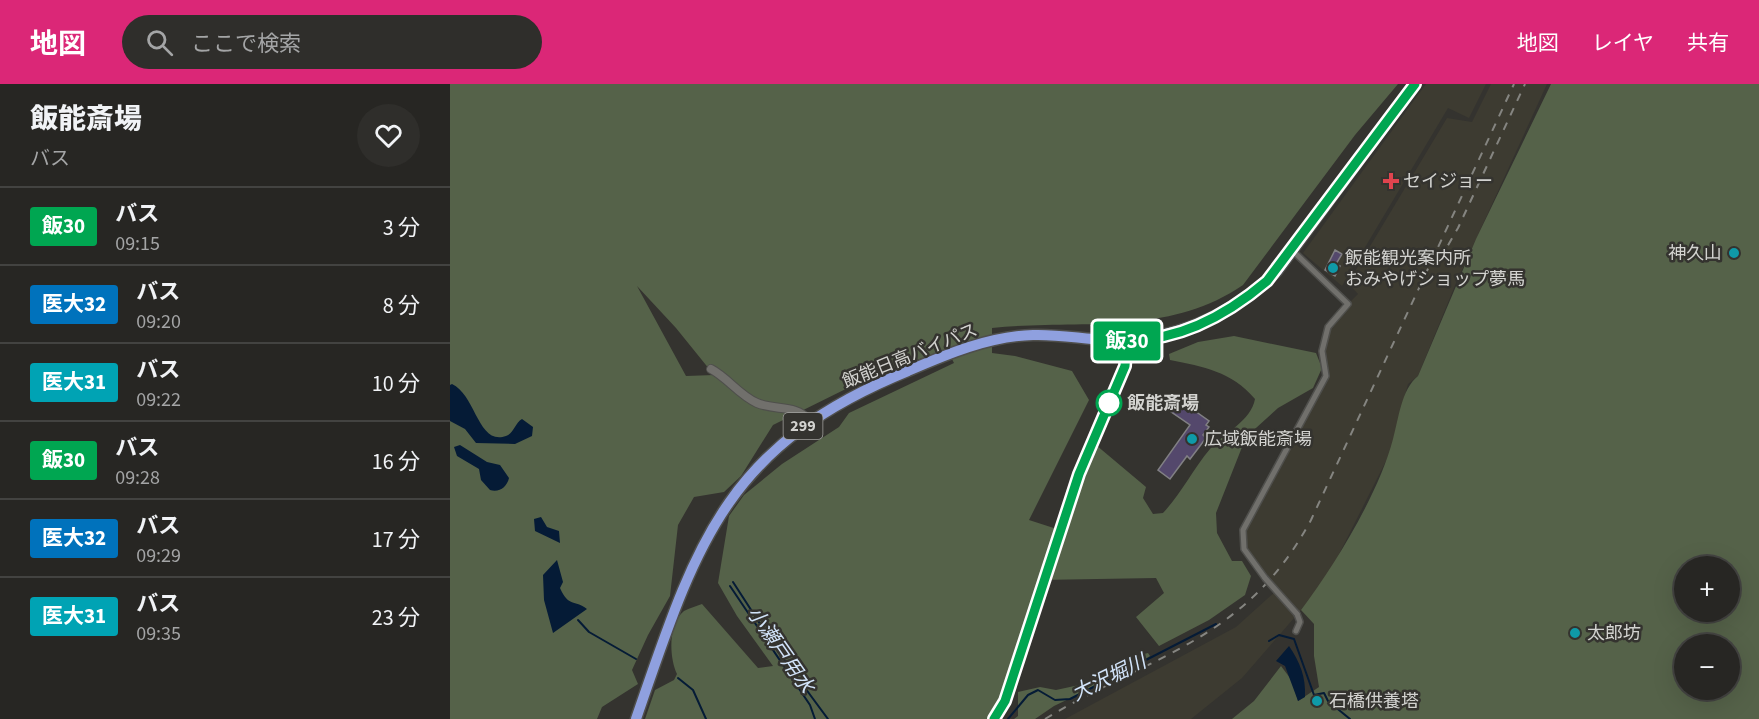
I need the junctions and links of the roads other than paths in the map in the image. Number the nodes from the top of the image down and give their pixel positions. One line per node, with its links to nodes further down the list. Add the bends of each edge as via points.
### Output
1 (1415, 84): 2 (highway, 299)
2 (1292, 250): 3 (highway, 299, via 1267,281 1220,314 1172,333); 6 (street, bridge, via 1348,304 1328,327 1322,351 1326,376 1243,530 1244,549 1297,614 1300,622)
3 (1127, 340): 5 (highway, 飯能日高バイパス / 299, via 1032,335 995,340 888,378); 8 (street, via 1125,366 1079,474 1005,701)
4 (711, 369): 5 (street, via 747,398 774,408 798,410)
5 (809, 420): 7 (highway, 飯能日高バイパス / 299, via 755,469 708,533 678,599)
6 (1296, 631)
7 (636, 719)
8 (994, 719)

